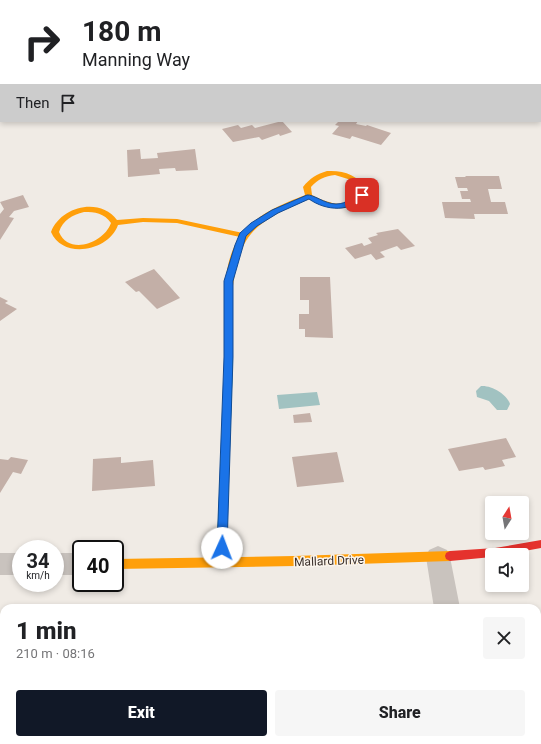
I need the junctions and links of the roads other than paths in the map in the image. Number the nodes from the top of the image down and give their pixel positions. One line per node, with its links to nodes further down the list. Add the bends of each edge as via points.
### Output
1 (310, 196): 1 (street, via 307,187 310,182 330,174 353,178 363,189 357,201 343,206 321,204); 3 (street, via 265,217)
2 (115, 222): 2 (street, via 103,211 81,210 61,218 56,225 55,233 58,239 70,245 90,246 108,238 113,232); 3 (street, via 177,221)
3 (243, 235): 9 (street, via 234,256 228,281 229,357)
4 (541, 544): 5 (street, Mallard Drive, via 507,552)
5 (438, 557): 9 (street, Mallard Drive); 10 (street)
6 (0, 564): 7 (street)
7 (12, 564)
8 (124, 564): 9 (street, Mallard Drive)
9 (221, 564)
10 (446, 604)

